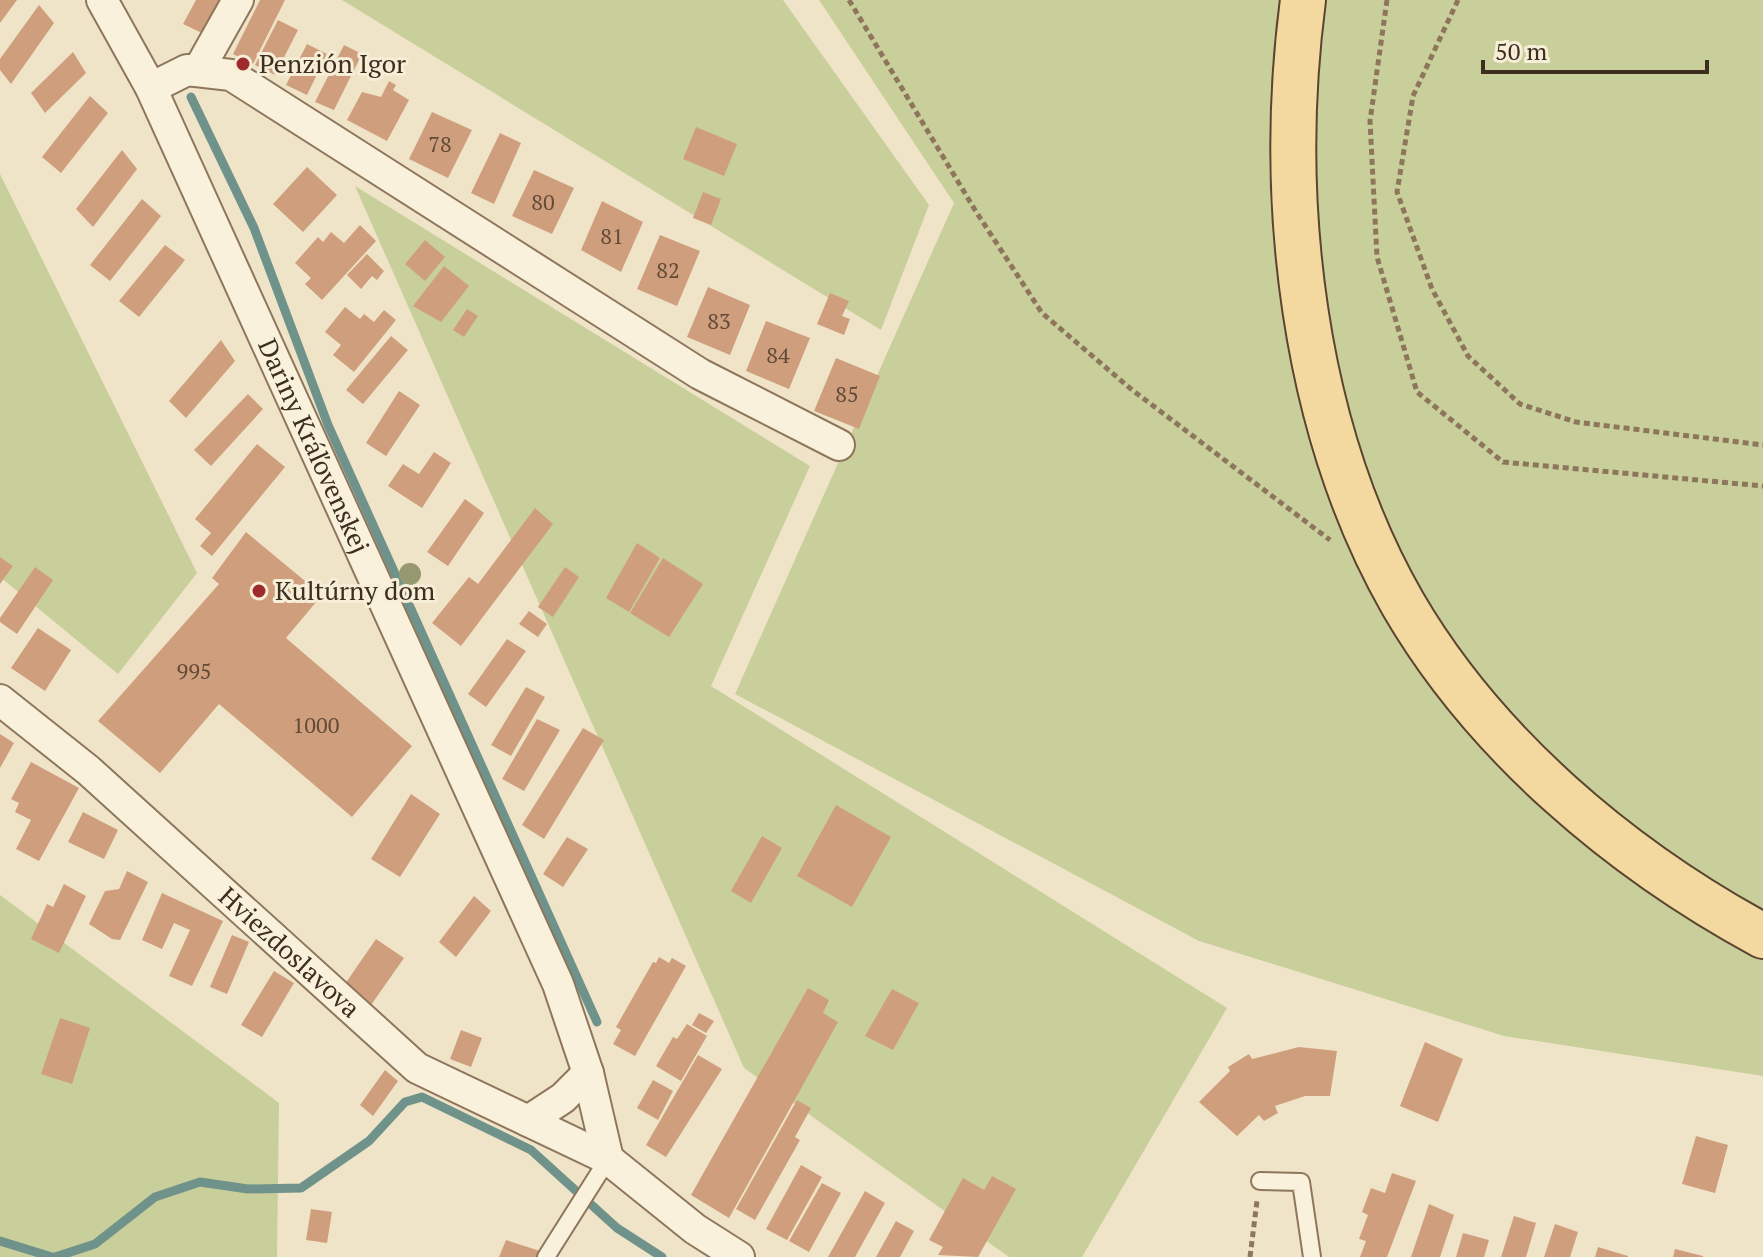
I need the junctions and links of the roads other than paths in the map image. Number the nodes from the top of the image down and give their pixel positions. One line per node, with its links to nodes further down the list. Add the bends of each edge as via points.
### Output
1 (102, 0): 5 (street, Dariny Kráľovenskej)
2 (238, 0): 4 (street)
3 (1303, 0): 8 (main road, via 1293,192 1303,302 1329,419 1386,571 1438,656 1534,766 1629,850)
4 (198, 71): 5 (street, via 187,70); 6 (street, via 231,75 700,374)
5 (151, 88): 9 (street, Dariny Kráľovenskej, via 558,984)
6 (839, 445)
7 (0, 700): 10 (street, Hviezdoslavova, via 88,770 417,1068)
8 (1763, 936)
9 (588, 1073): 10 (street); 11 (street, Dariny Kráľovenskej)
10 (528, 1121): 11 (street, Hviezdoslavova)
11 (608, 1159): 13 (lane); 14 (street)
12 (1260, 1181): 15 (lane, via 1301,1182)
13 (546, 1257)
14 (739, 1257)
15 (1312, 1257)

